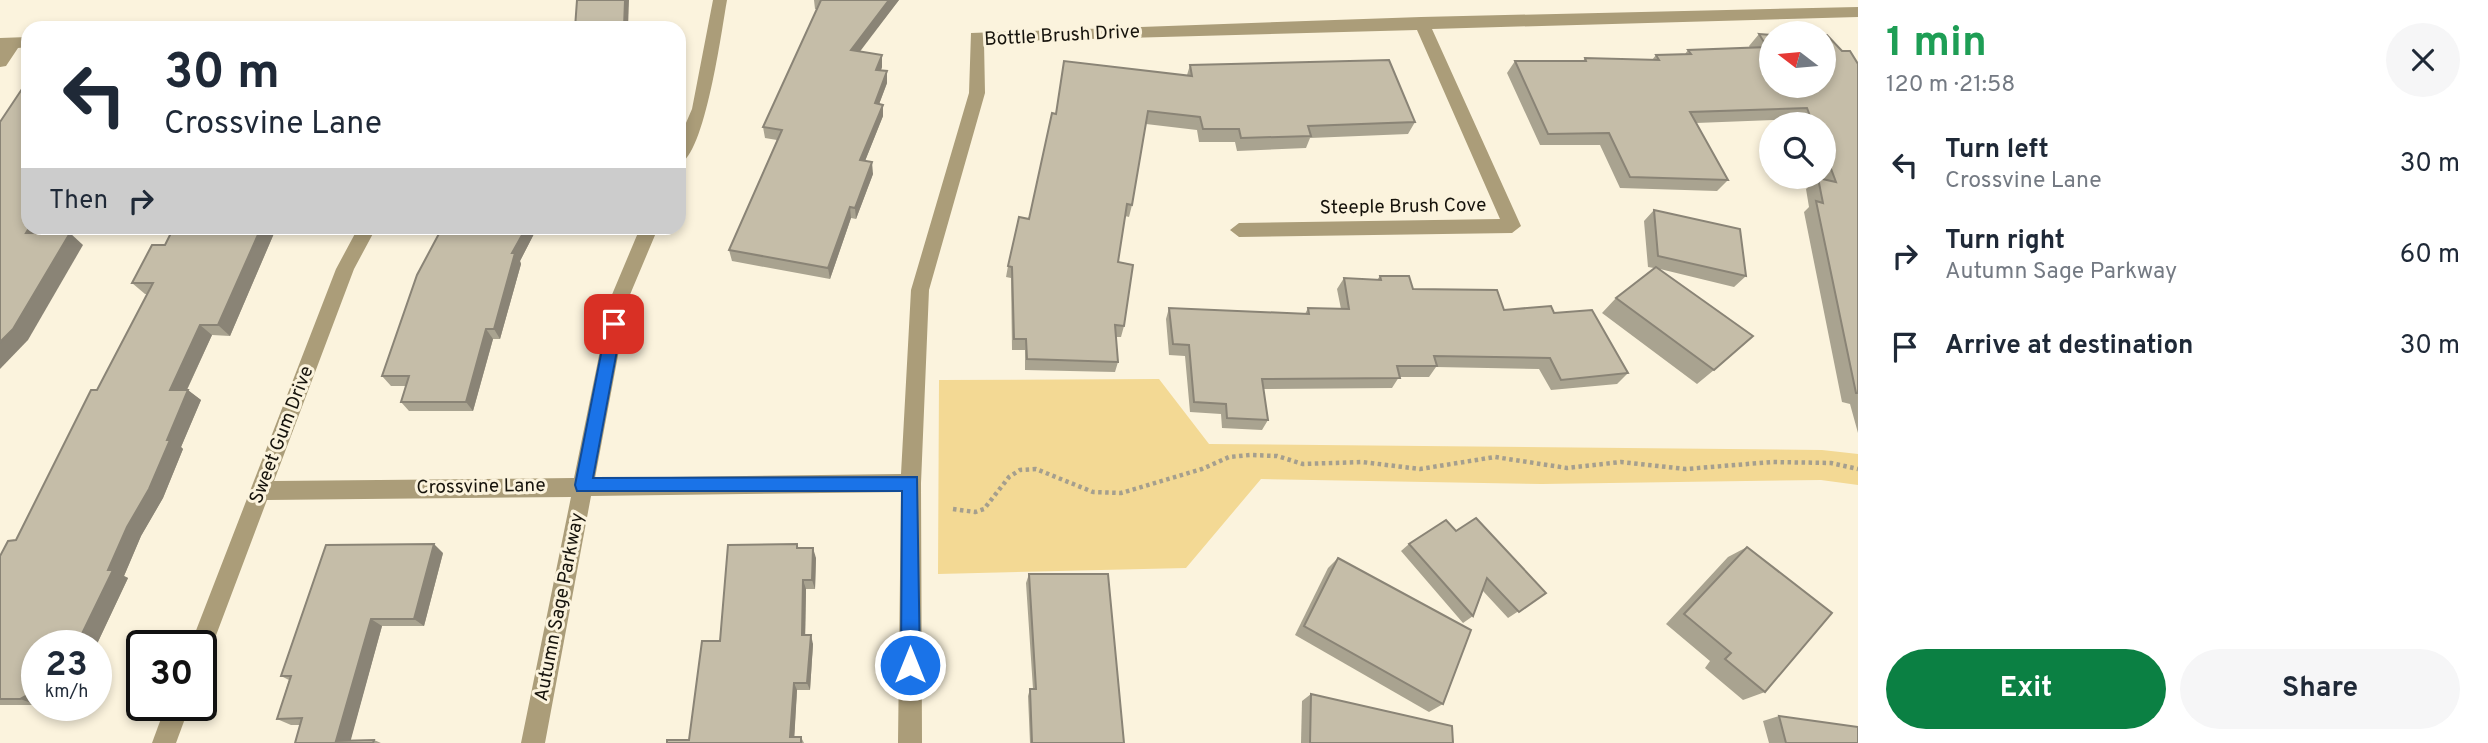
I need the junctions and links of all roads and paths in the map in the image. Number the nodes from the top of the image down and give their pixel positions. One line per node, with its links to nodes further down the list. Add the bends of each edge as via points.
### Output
1 (720, 0): 6 (street, via 700,109)
2 (1858, 12): 3 (street, Bottle Brush Drive)
3 (1421, 22): 7 (street, Steeple Brush Cove, via 1512,226); 11 (street, Bottle Brush Drive, via 976,37 977,93 920,290)
4 (14, 42): 5 (street)
5 (0, 62)
6 (686, 142)
7 (1239, 230)
8 (363, 235): 13 (street, Sweet Gum Drive, via 345,269)
9 (646, 235): 12 (street, Autumn Sage Parkway, via 620,297)
10 (1858, 468): 14 (path, via 1772,462 1686,469 1621,462 1567,468 1495,457 1420,468 1362,461 1303,464 1277,456 1250,455 1229,457 1121,493 1093,492 1036,469 1020,470 984,509)
11 (911, 483): 12 (street, Crossvine Lane); 19 (street, Bottle Brush Drive)
12 (583, 485): 13 (street, Crossvine Lane); 18 (street, Autumn Sage Parkway)
13 (260, 491): 15 (street, Sweet Gum Drive)
14 (953, 509)
15 (207, 630)
16 (172, 721): 17 (street)
17 (164, 743)
18 (533, 743)
19 (910, 743)

